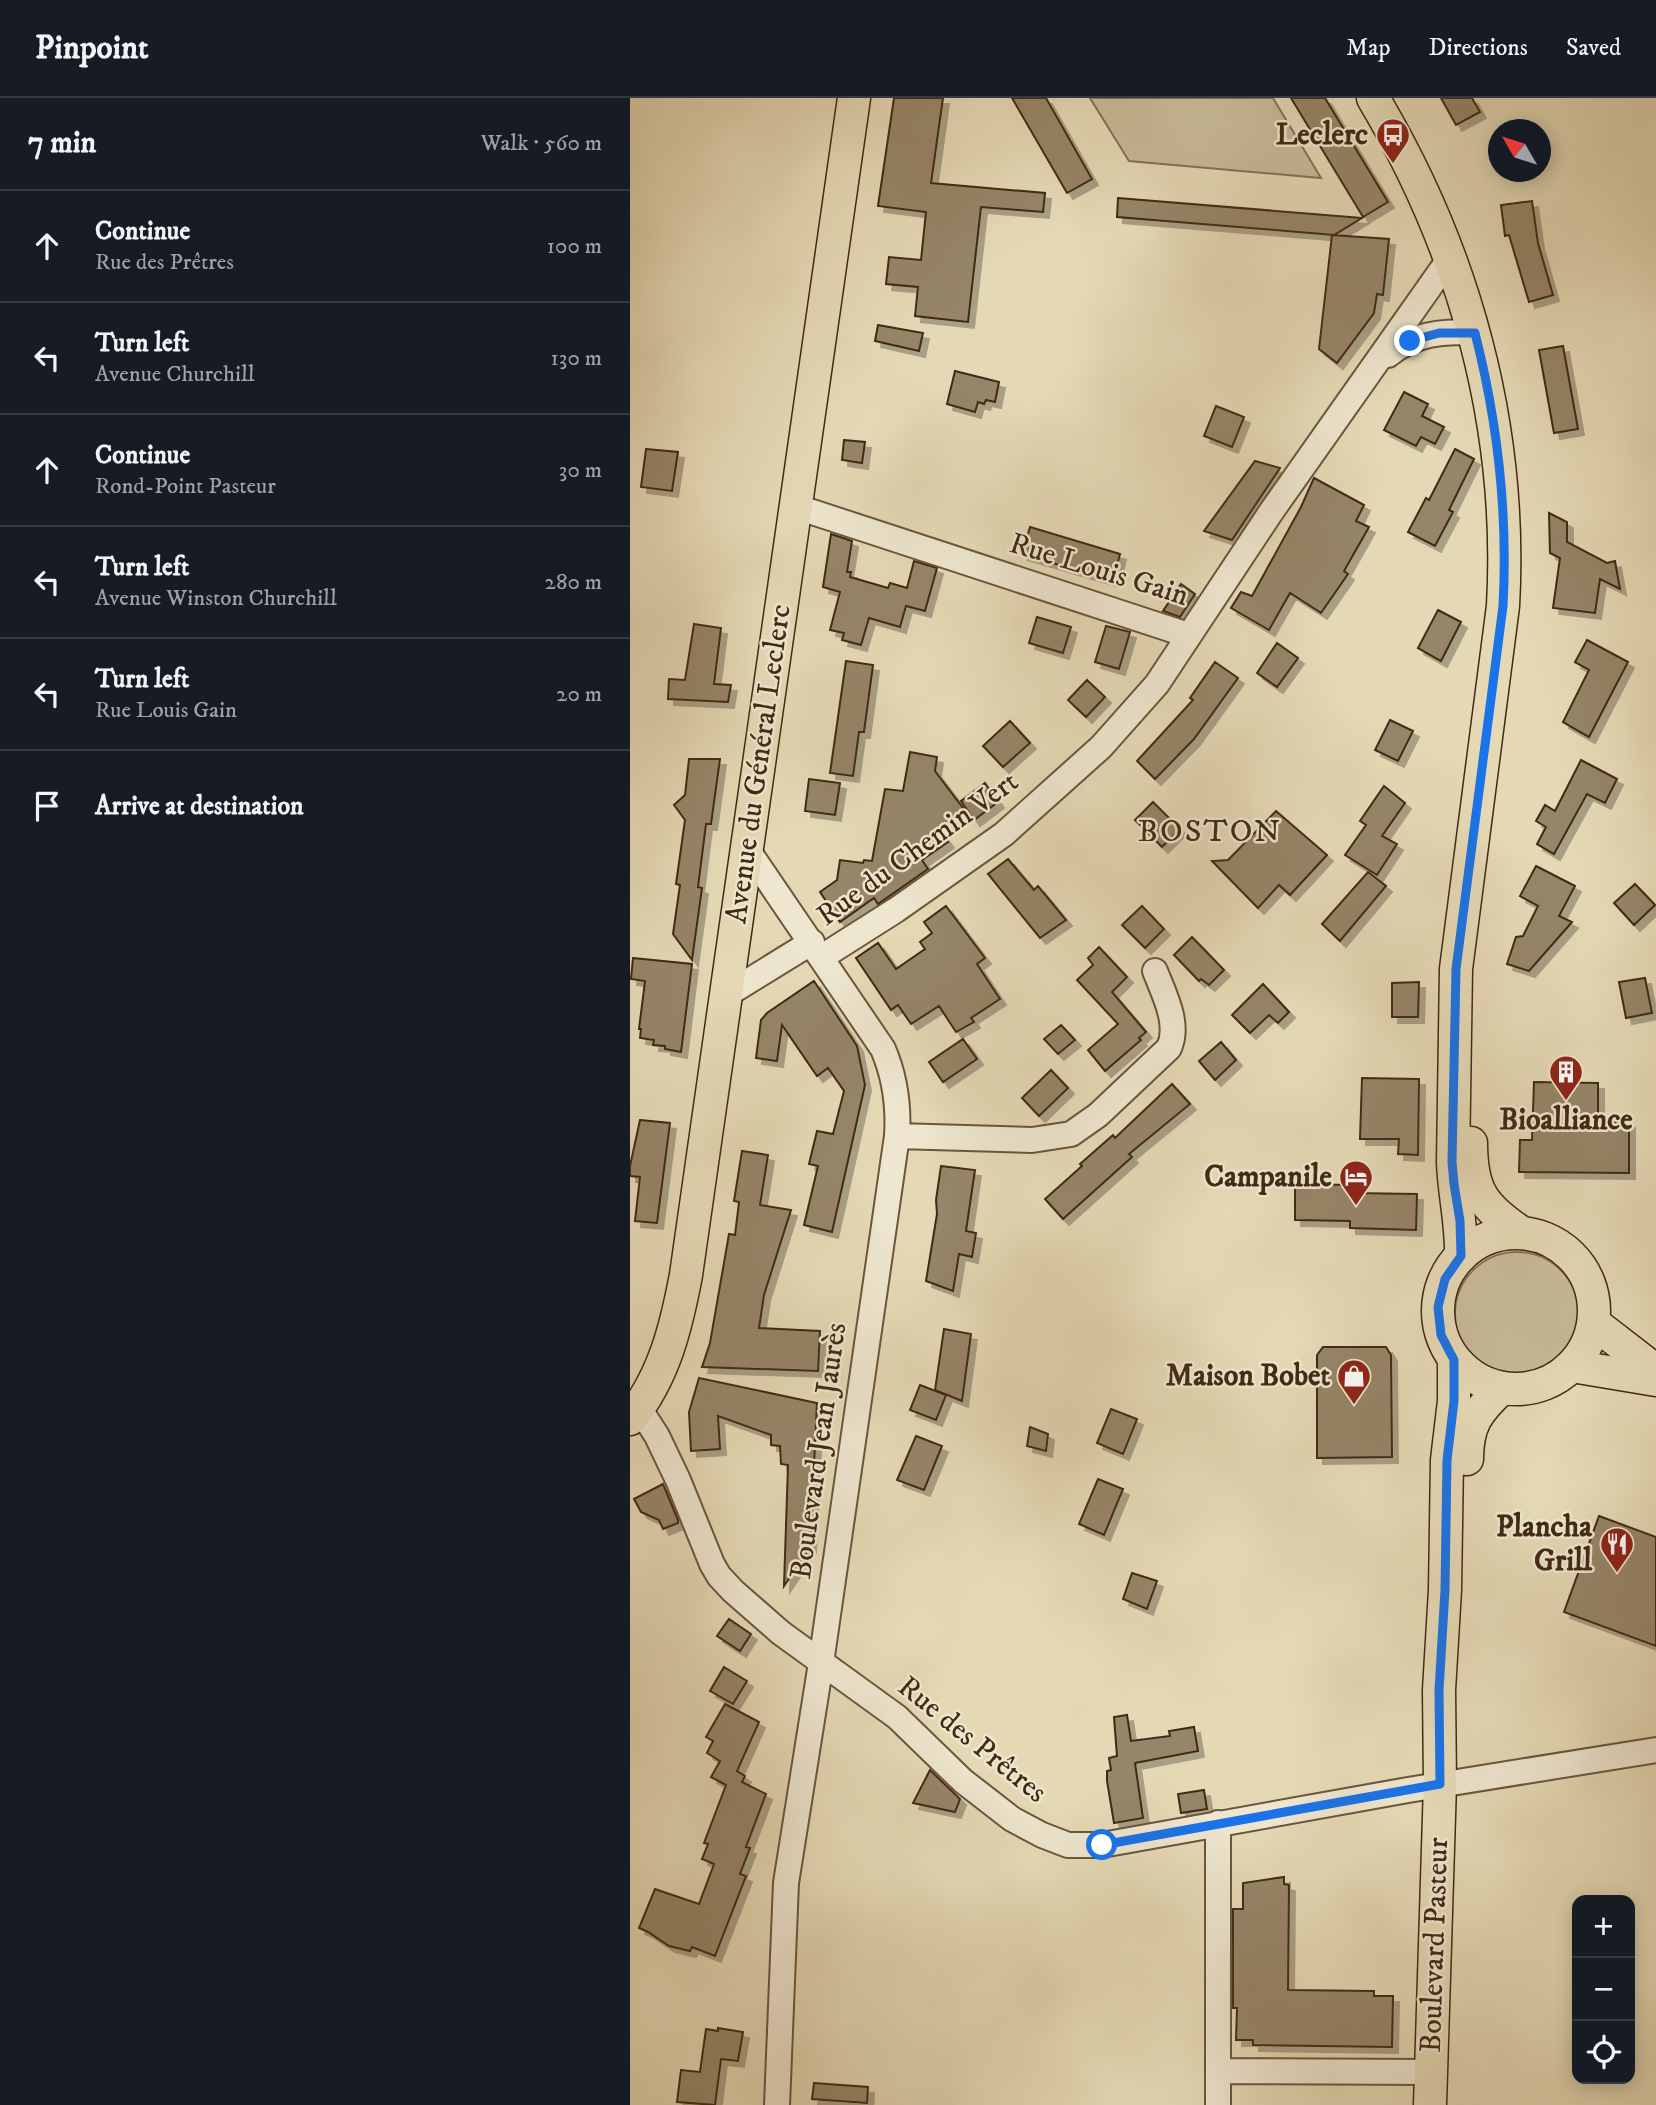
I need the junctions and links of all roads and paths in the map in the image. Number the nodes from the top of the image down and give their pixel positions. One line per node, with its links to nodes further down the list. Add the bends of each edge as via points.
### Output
1 (854, 98): 7 (main road, Avenue du Général Leclerc)
2 (1373, 98): 4 (main road, via 1417,177)
3 (1392, 98): 14 (main road, via 1438,183 1475,275 1493,334 1516,454 1521,562 1479,923 1471,1161 1480,1194)
4 (1450, 258): 5 (main road); 6 (street, Rue Louis Gain)
5 (1475, 333): 6 (street, Rue Louis Gain, via 1425,335); 15 (main road, via 1497,435 1506,553 1456,969 1452,1162)
6 (1379, 362): 8 (street, Rue Louis Gain)
7 (797, 507): 8 (street, Rue Louis Gain); 9 (main road, Avenue du Général Leclerc)
8 (1188, 635): 10 (street, Rue du Chemin Vert, via 1157,684 1101,747 1004,834 896,910)
9 (747, 849): 10 (street, Boulevard Jean Jaurès); 12 (main road, Avenue du Général Leclerc)
10 (816, 950): 12 (street, Rue du Chemin Vert); 13 (street, Boulevard Jean Jaurès, via 883,1049 897,1100)
11 (1155, 971): 13 (street, via 1170,1012 1173,1035 1169,1048 1082,1128 1032,1140)
12 (726, 995): 22 (main road, Avenue du Général Leclerc, via 680,1305 662,1367)
13 (897, 1136): 23 (street, Boulevard Jean Jaurès)
14 (1522, 1233): 15 (main road, via 1489,1238); 16 (main road, via 1558,1245 1577,1263 1590,1285)
15 (1461, 1256): 17 (main road, via 1445,1279 1438,1307 1441,1335)
16 (1594, 1323): 18 (main road, via 1587,1346); 19 (main road)
17 (1454, 1360): 21 (main road, via 1476,1379); 25 (main road, via 1439,1690)
18 (1573, 1366): 20 (main road); 21 (main road, via 1540,1386)
19 (1656, 1371)
20 (1656, 1380)
21 (1502, 1388): 25 (main road, via 1479,1412 1468,1436 1462,1642)
22 (634, 1414): 23 (street, Rue des Prêtres, via 657,1436 719,1576)
23 (821, 1663): 26 (street, Rue des Prêtres, via 897,1717 963,1781 1012,1819 1056,1841 1102,1845); 29 (street, Boulevard Jean Jaurès, via 786,1883)
24 (1656, 1751): 25 (street, Rue des Prêtres)
25 (1440, 1784): 26 (street, Rue des Prêtres); 28 (main road, Boulevard Pasteur)
26 (1218, 1823): 27 (street)
27 (1218, 2071): 28 (street); 30 (street)
28 (1430, 2073): 31 (main road, Boulevard Pasteur)
29 (777, 2105)
30 (1218, 2105)
31 (1430, 2105)

